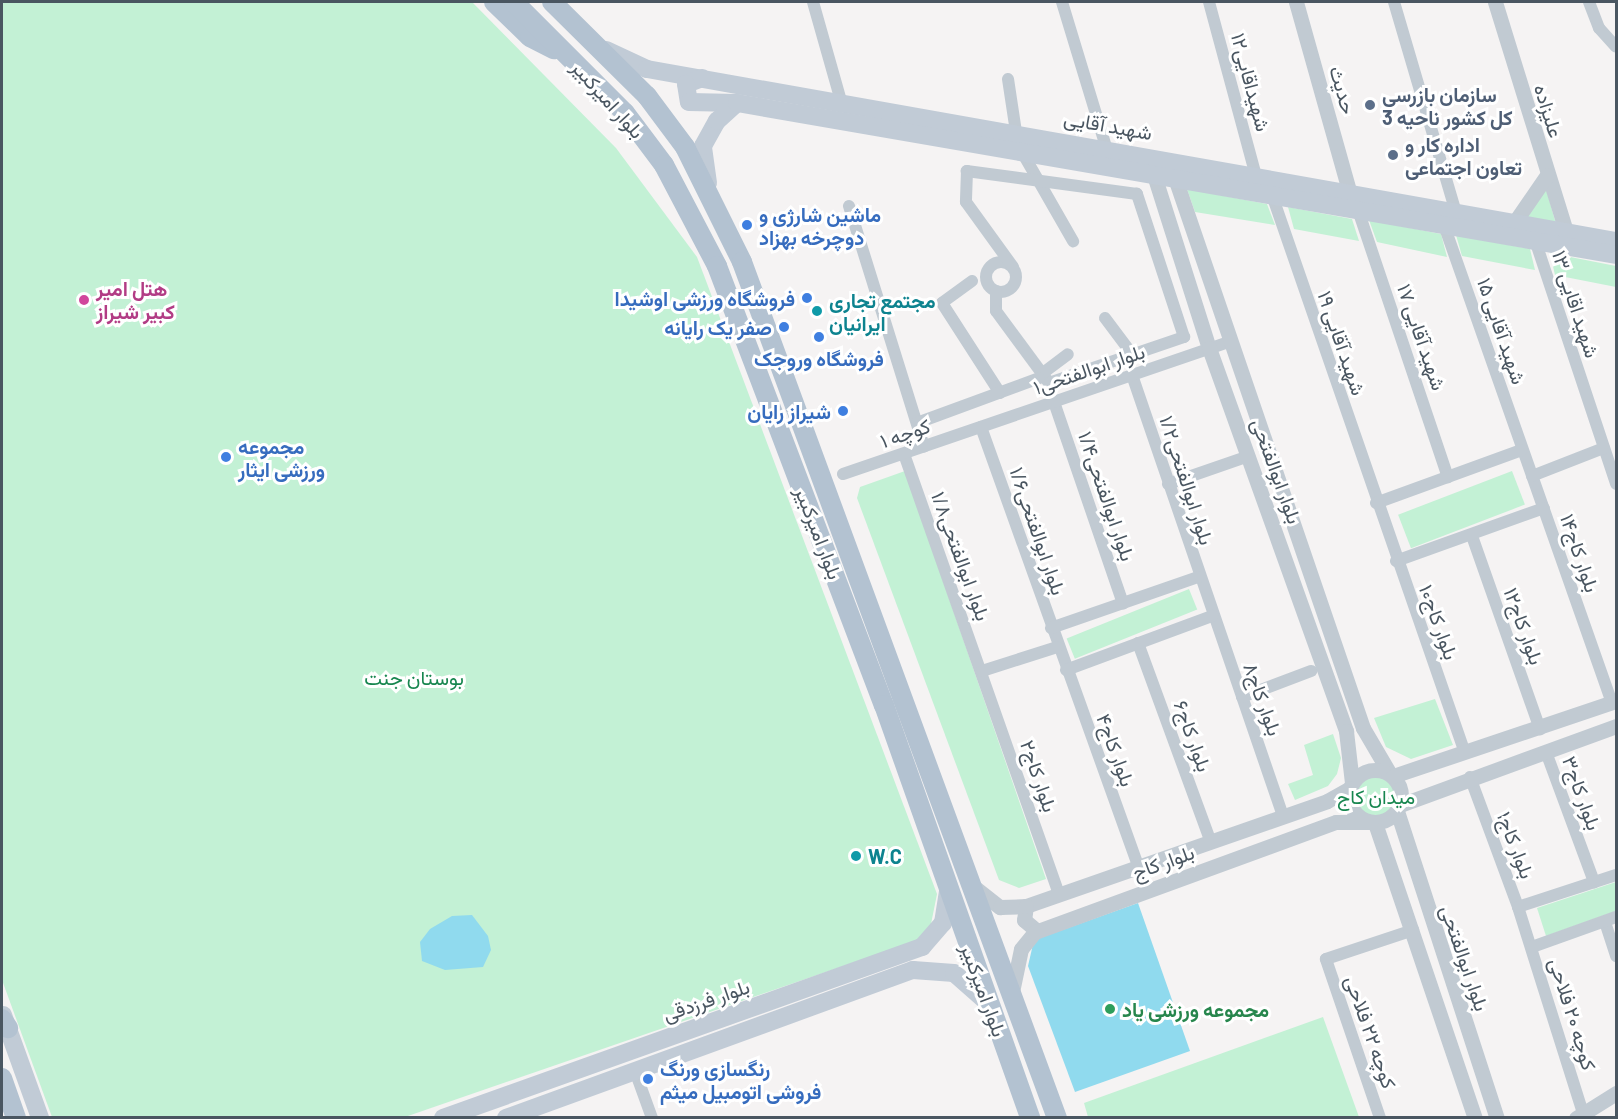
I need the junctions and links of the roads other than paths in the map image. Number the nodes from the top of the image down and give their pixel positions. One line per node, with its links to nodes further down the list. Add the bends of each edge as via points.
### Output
1 (494, 2): 13 (main road, via 530,37)
2 (514, 2): 13 (main road, بلوار امیرکبیر)
3 (552, 2): 11 (main road, بلوار امیرکبیر)
4 (813, 2): 16 (street)
5 (1062, 2): 19 (street)
6 (1209, 2): 21 (street, شهیداقایی۱۲)
7 (1296, 2): 26 (street, حدیث)
8 (1394, 2): 31 (street, شهید آقایی ۱۵)
9 (1495, 2): 23 (street, علیزاده)
10 (1589, 2): 12 (street, via 1599,28)
11 (595, 43): 14 (main road, شهید آقایی, via 647,69); 27 (main road, بلوار امیرکبیر, via 647,96 685,147)
12 (1617, 47)
13 (570, 56): 65 (main road, بلوار امیرکبیر, via 626,113 690,208 717,266)
14 (702, 78): 16 (main road, شهید آقایی); 17 (main road, شهید آقایی, via 687,84 689,102)
15 (1008, 79): 18 (street)
16 (841, 101): 18 (main road, شهید آقایی)
17 (737, 103): 20 (main road, شهید آقایی); 27 (main road, via 717,121 703,146)
18 (1016, 132): 19 (main road, شهید آقایی)
19 (1106, 147): 21 (main road, شهید آقایی)
20 (1022, 152): 22 (main road, شهید آقایی); 25 (street)
21 (1255, 173): 26 (main road, شهید آقایی)
22 (1154, 175): 24 (main road, شهید آقایی); 43 (street, بلوار ابوالفتحی)
23 (1547, 175): 32 (street); 33 (street, علیزاده)
24 (1175, 178): 28 (main road, شهید آقایی); 42 (street, بلوار ابوالفتحی)
25 (1036, 180): 35 (street); 38 (street, via 967,171 966,202); 45 (street, via 1137,194 1184,337)
26 (1349, 190): 31 (main road, شهید آقایی)
27 (711, 193): 64 (main road, بلوار امیرکبیر)
28 (1272, 195): 30 (main road, شهید آقایی); 62 (street, شهید آقایی ۱۹)
29 (849, 206): 50 (street)
30 (1358, 210): 31 (main road, شهید آقایی); 59 (street, شهید آقایی ۱۷)
31 (1450, 218): 32 (main road, شهید آقایی); 34 (main road, شهید آقایی); 54 (street, شهید آقایی ۱۵)
32 (1514, 224): 33 (main road, شهید آقایی)
33 (1566, 231): 36 (main road, شهید آقایی)
34 (1535, 240): 37 (main road, شهید آقایی); 53 (street, شهید اقایی ۱۳)
35 (1072, 241)
36 (1617, 241)
37 (1617, 255)
38 (1013, 267): 40 (street, via 1016,283); 40 (street, via 992,265 986,279)
39 (972, 281): 48 (street, via 942,303)
40 (996, 291): 47 (street, via 996,311)
41 (1105, 318): 45 (street)
42 (1229, 342): 43 (street, بلوار ابوالفتحی۱); 67 (street, بلوار ابوالفتحی)
43 (1209, 348): 46 (street, بلوار ابوالفتحی۱); 56 (street, بلوار ابوالفتحی)
44 (1068, 354): 47 (street)
45 (1132, 354): 47 (street, via 1049,382)
46 (1132, 375): 49 (street, بلوار ابوالفتحی۱); 60 (street, بلوار ابوالفتحی۱/۲)
47 (1041, 376): 48 (street)
48 (1000, 393): 50 (street)
49 (1054, 402): 51 (street, بلوار ابوالفتحی۱); 72 (street, بلوار ابوالفتحی۱/۴)
50 (917, 423): 52 (street)
51 (981, 427): 52 (street, کوچه ۱); 74 (street, بلوار ابوالفتحی۱/۶)
52 (924, 447): 55 (street, کوچه ۱)
53 (1604, 448): 58 (street); 61 (street, شهید اقایی ۱۳)
54 (1522, 450): 58 (street, بلوار کاج۱۴); 59 (street)
55 (904, 454): 57 (street, کوچه ۱); 78 (street, بلوار ابوالفتحی۱/۸)
56 (1249, 456): 60 (street); 68 (street, بلوار ابوالفتحی)
57 (843, 474)
58 (1532, 476): 63 (street, بلوار کاج۱۴)
59 (1448, 477): 62 (street)
60 (1168, 484): 70 (street, بلوار ابوالفتحی۱/۲)
61 (1617, 484)
62 (1376, 503): 69 (street, بلوار کاج۱۰)
63 (1544, 508): 66 (street); 81 (street, بلوار کاج۱۴)
64 (837, 512): 65 (main road); 107 (main road, بلوار امیرکبیر)
65 (814, 520): 108 (main road, بلوار امیرکبیر)
66 (1472, 536): 69 (street); 85 (street, بلوار کاج۱۲)
67 (1304, 553): 68 (street); 84 (street, بلوار ابوالفتحی)
68 (1286, 557): 86 (street, بلوار ابوالفتحی)
69 (1396, 561): 89 (street, بلوار کاج۱۰)
70 (1198, 577): 71 (street, بلوار ابوالفتحی۱/۲); 72 (street)
71 (1205, 596): 73 (street, بلوار کاج۸)
72 (1124, 603): 74 (street)
73 (1212, 616): 75 (street); 80 (street, بلوار کاج۸)
74 (1051, 628): 76 (street, بلوار ابوالفتحی۱/۶)
75 (1138, 643): 77 (street); 101 (street, بلوار کاج۶)
76 (1057, 647): 77 (street, بلوار کاج۴); 78 (street)
77 (1066, 670): 103 (street, بلوار کاج۴)
78 (982, 671): 109 (street, بلوار کاج۲)
79 (1311, 671): 80 (street)
80 (1242, 697): 97 (street, بلوار کاج۸)
81 (1614, 702): 82 (street)
82 (1575, 716): 85 (street); 87 (street)
83 (1617, 726): 87 (street)
84 (1363, 728): 86 (street, via 1357,743); 91 (street, بلوار ابوالفتحی)
85 (1540, 729): 89 (street)
86 (1346, 731): 93 (street, بلوار ابوالفتحی)
87 (1583, 738): 88 (street)
88 (1546, 752): 92 (street); 106 (street, بلوار کاج۳)
89 (1465, 753): 90 (street)
90 (1416, 771): 91 (street); 94 (street, via 1411,782)
91 (1391, 775): 93 (street, via 1373,769); 96 (street, via 1400,786)
92 (1470, 777): 94 (street); 112 (street, بلوار کاج۱)
93 (1351, 786): 95 (street, بلوار کاج); 99 (street, via 1353,810)
94 (1423, 794): 96 (street)
95 (1327, 801): 97 (street, بلوار کاج); 98 (street, via 1342,807)
96 (1399, 808): 99 (street); 100 (street, بلوار ابوالفتحی)
97 (1283, 816): 101 (street, بلوار کاج)
98 (1336, 822): 99 (street, بلوار کاج); 110 (street, بلوار کاج)
99 (1373, 823): 102 (street, بلوار ابوالفتحی)
100 (1404, 840): 102 (street, via 1390,832); 120 (street, بلوار ابوالفتحی)
101 (1211, 842): 103 (street, بلوار کاج)
102 (1382, 845): 115 (street, بلوار ابوالفتحی)
103 (1138, 866): 105 (street, بلوار کاج)
104 (1617, 875): 106 (street)
105 (1100, 881): 109 (street, بلوار کاج); 110 (street)
106 (1594, 882): 112 (street)
107 (973, 886): 111 (street, بلوار کاج, via 1000,907); 121 (main road, بلوار امیرکبیر)
108 (948, 890): 119 (main road, بلوار فرزدقی, via 939,932); 123 (main road, بلوار امیرکبیر)
109 (1059, 894): 111 (street, بلوار کاج)
110 (1108, 904): 116 (street, بلوار کاج)
111 (1026, 906): 116 (street, via 1024,920)
112 (1518, 907): 114 (street, بلوار کاج۱)
113 (1611, 919): 117 (street); 118 (street)
114 (1525, 927): 117 (street, کوچه ۲۰ فلاحی)
115 (1413, 930): 122 (street, بلوار ابوالفتحی); 136 (street, کوچه ۲۲ فلاحی, via 1326,959)
116 (1037, 931): 121 (street, via 1021,949)
117 (1532, 947): 128 (street, کوچه ۲۰ فلاحی)
118 (1617, 956)
119 (910, 962): 123 (main road, بلوار فرزدقی, via 954,973); 125 (main road, بلوار فرزدقی); 131 (main road, بلوار فرزدقی)
120 (1454, 990): 122 (street); 138 (street, بلوار ابوالفتحی)
121 (1012, 992): 135 (main road, بلوار امیرکبیر)
122 (1436, 997): 137 (street, بلوار ابوالفتحی)
123 (989, 1004): 134 (main road, بلوار امیرکبیر)
124 (4, 1019): 130 (main road)
125 (635, 1071): 132 (main road, بلوار فرزدقی); 133 (street)
126 (2, 1078): 129 (main road)
127 (1617, 1093): 128 (street)
128 (1580, 1115)
129 (16, 1118)
130 (40, 1118)
131 (443, 1118)
132 (507, 1118)
133 (652, 1118)
134 (1030, 1118)
135 (1057, 1118)
136 (1380, 1118)
137 (1475, 1118)
138 (1497, 1118)

